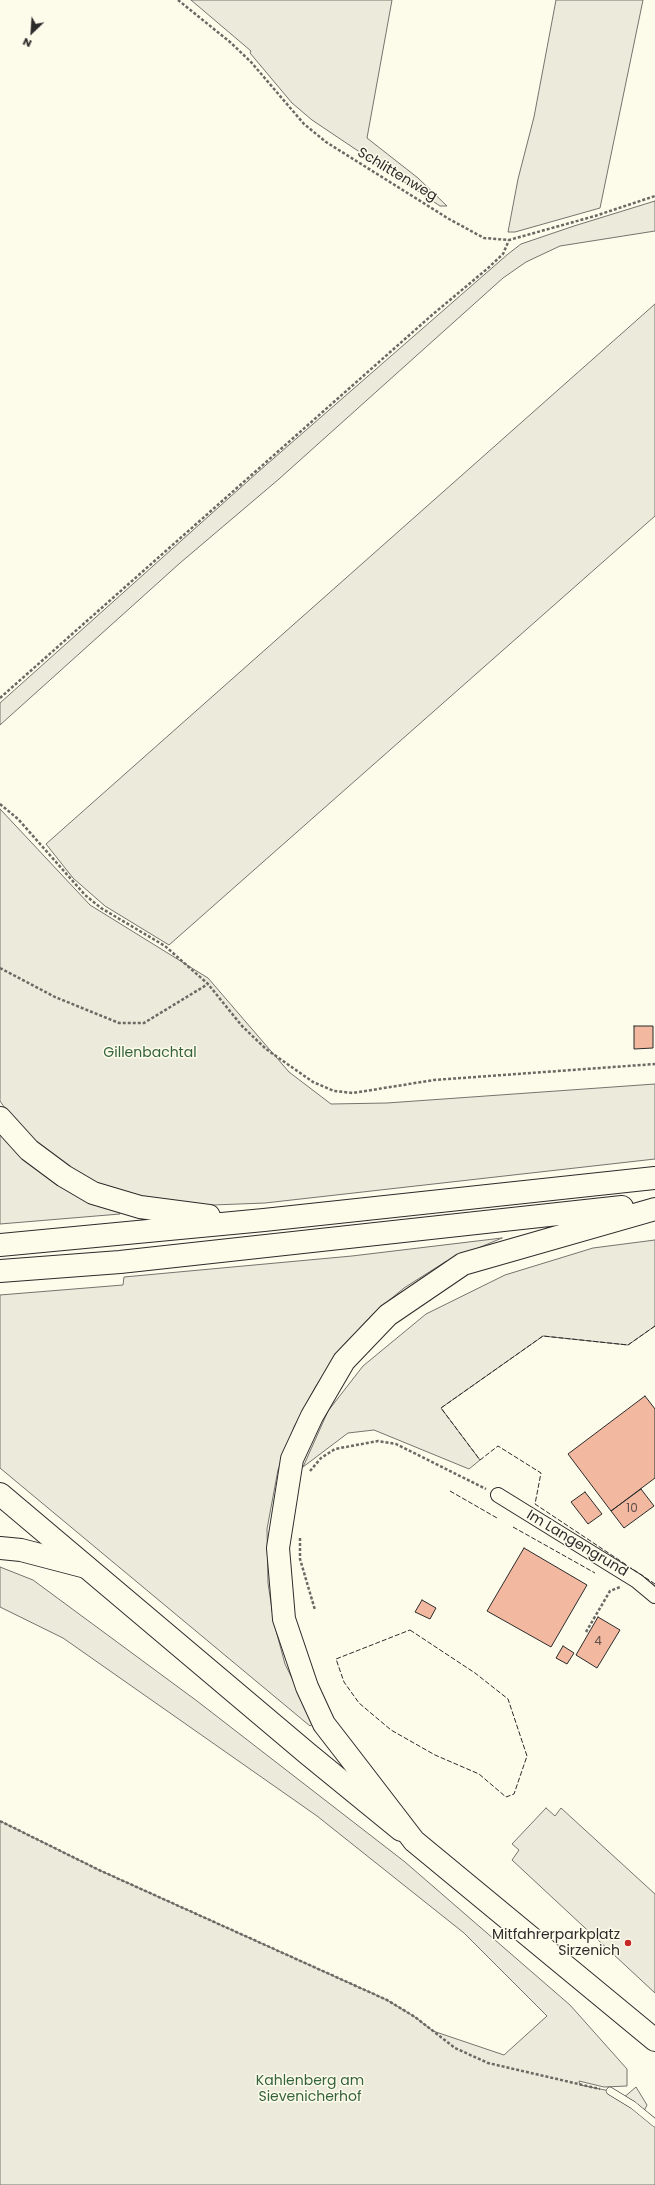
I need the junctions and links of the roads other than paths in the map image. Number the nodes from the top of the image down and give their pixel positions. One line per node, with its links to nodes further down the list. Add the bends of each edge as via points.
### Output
1 (0, 1118): 5 (main road, via 35,1155 93,1193 121,1203 157,1210)
2 (655, 1178): 5 (main road)
3 (655, 1204): 7 (main road, via 120,1262)
4 (655, 1209): 13 (main road, via 463,1264 431,1284 388,1316 344,1361 312,1416 292,1459 278,1548 284,1619 307,1688 324,1724)
5 (264, 1220): 6 (main road)
6 (0, 1245)
7 (0, 1271)
8 (0, 1494): 11 (main road)
9 (498, 1495): 12 (street, Im Langengrund, via 637,1581)
10 (0, 1548): 11 (main road, via 21,1550)
11 (86, 1567): 13 (main road)
12 (655, 1596)
13 (414, 1841): 14 (main road)
14 (655, 2040)
15 (610, 2091): 16 (lane)
16 (655, 2123)

